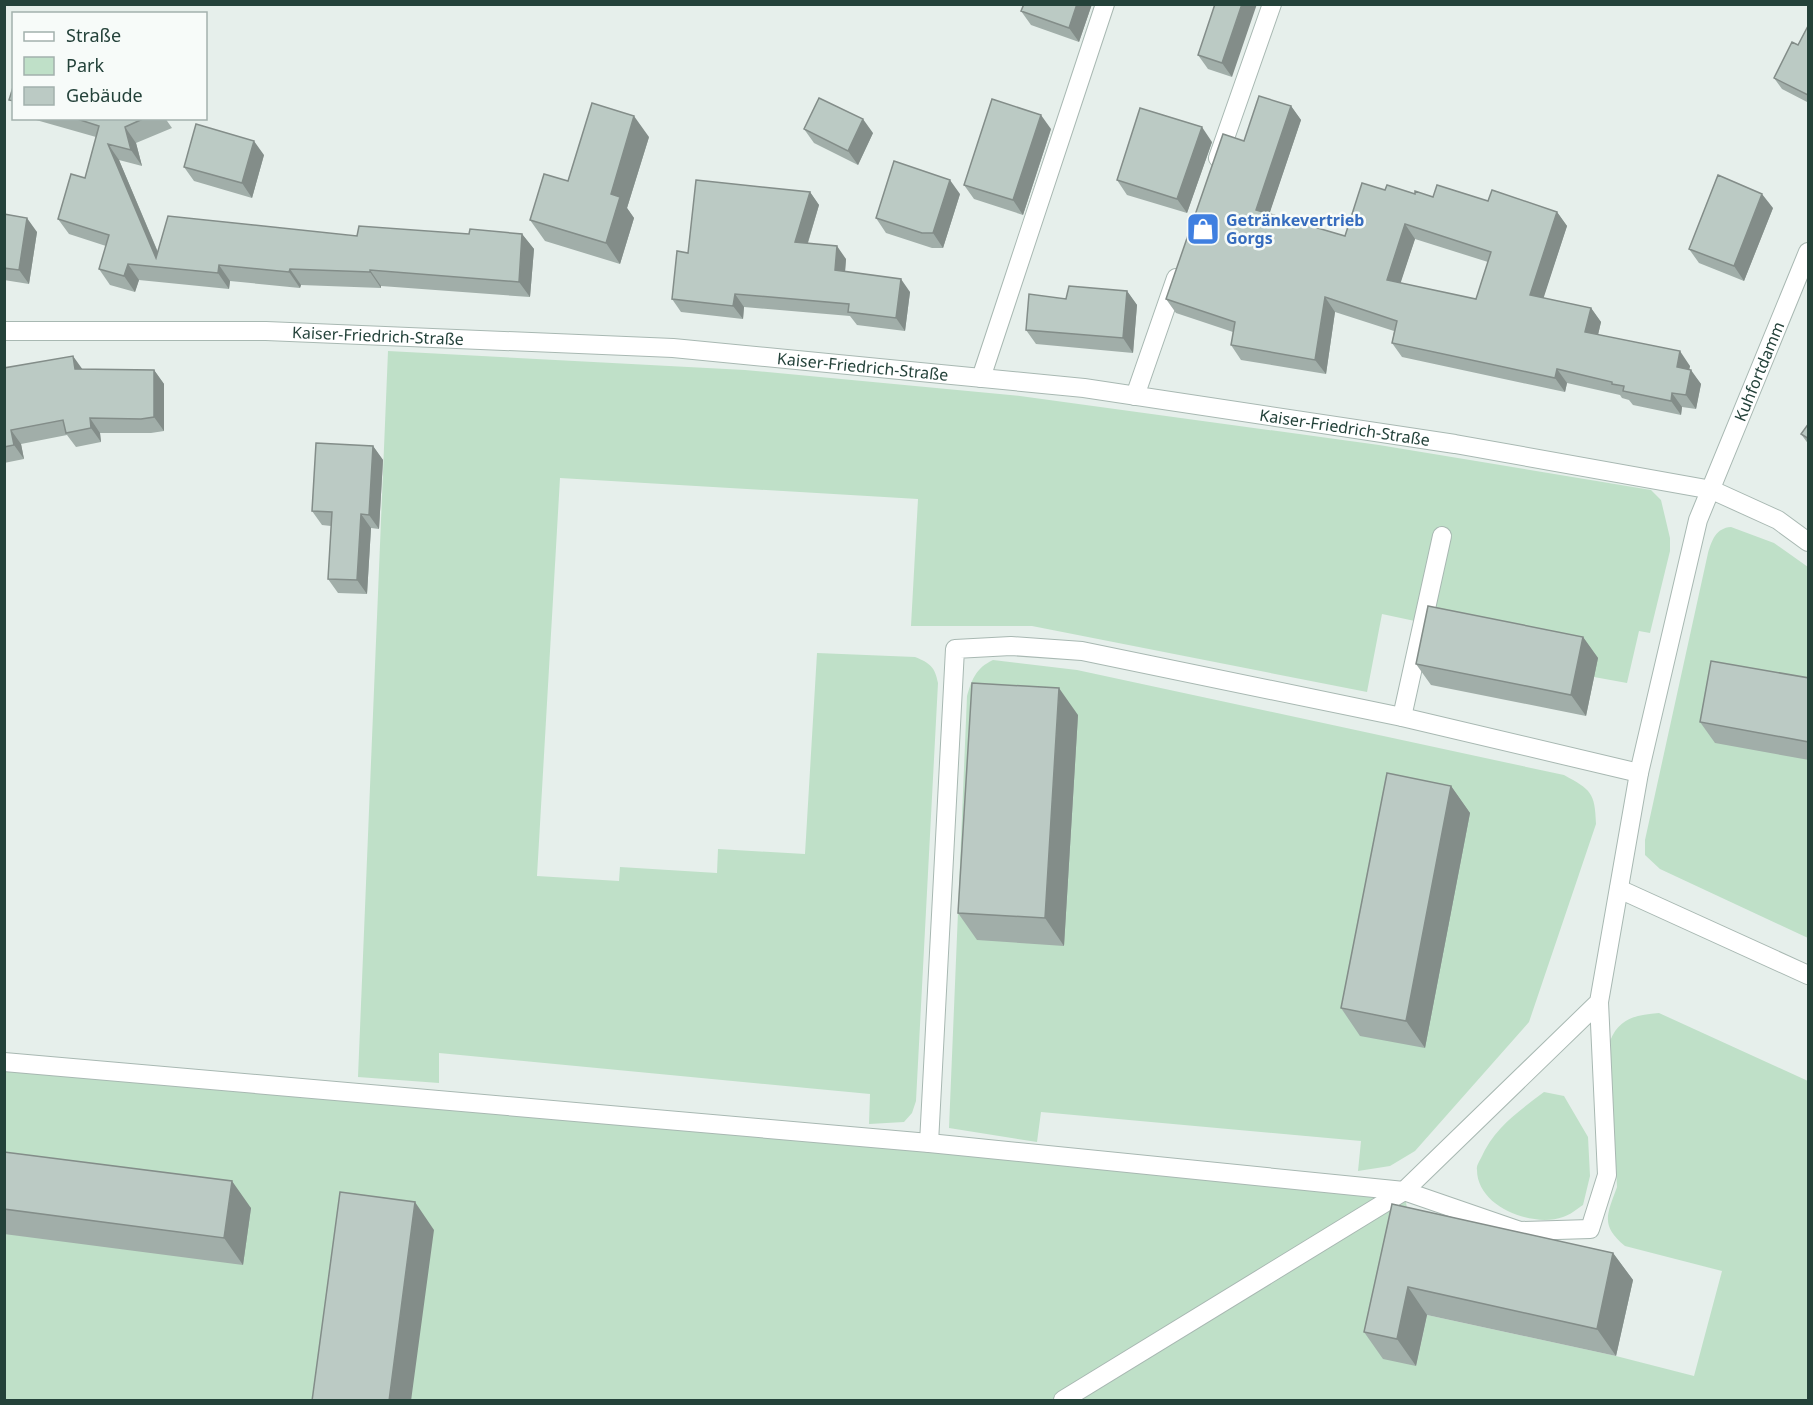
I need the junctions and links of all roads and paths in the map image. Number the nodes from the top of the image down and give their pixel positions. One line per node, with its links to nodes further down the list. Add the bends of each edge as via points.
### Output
1 (1105, 4): 7 (street)
2 (1272, 4): 3 (street)
3 (1213, 172)
4 (1809, 252): 9 (street, Kuhfortdamm)
5 (1182, 262): 8 (street)
6 (4, 331): 7 (street, Kaiser-Friedrich-Straße, via 266,331 673,348)
7 (981, 378): 8 (street, Kaiser-Friedrich-Straße)
8 (1135, 396): 9 (street, Kaiser-Friedrich-Straße, via 1455,444)
9 (1712, 490): 11 (street, Kaiser-Friedrich-Straße, via 1778,520); 13 (street, Kuhfortdamm, via 1698,520)
10 (1442, 536): 12 (street)
11 (1809, 542)
12 (1402, 717): 13 (street); 18 (street, via 1082,651 1011,646 955,649)
13 (1640, 773): 14 (street, Kuhfortdamm)
14 (1619, 889): 15 (street); 16 (street, Kuhfortdamm)
15 (1809, 975)
16 (1599, 1002): 19 (street); 19 (street, Kuhfortdamm, via 1607,1175 1590,1229 1520,1231)
17 (4, 1062): 18 (street)
18 (929, 1143): 19 (street)
19 (1404, 1191): 20 (street)
20 (1063, 1401)

